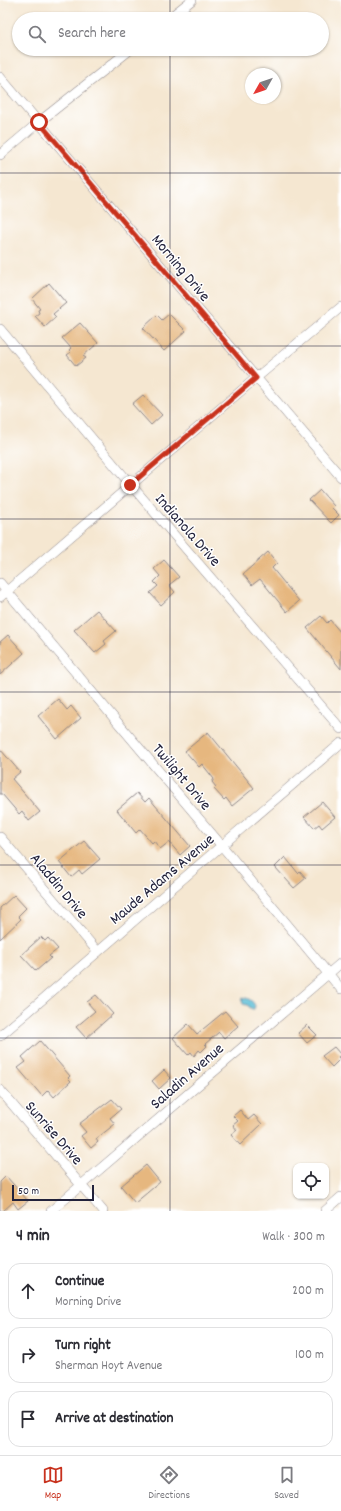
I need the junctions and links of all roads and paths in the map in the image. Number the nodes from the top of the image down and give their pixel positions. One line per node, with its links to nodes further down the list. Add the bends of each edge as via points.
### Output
1 (192, 0): 2 (street)
2 (177, 12)
3 (122, 56): 5 (street)
4 (0, 77): 5 (street, Morning Drive)
5 (39, 122): 6 (street); 9 (street, Morning Drive)
6 (0, 155)
7 (341, 307): 9 (street)
8 (0, 329): 11 (street, Indianola Drive)
9 (256, 378): 10 (street, Morning Drive); 11 (street)
10 (341, 477)
11 (130, 485): 13 (street); 14 (street, Indianola Drive)
12 (0, 583): 13 (street, Twilight Drive)
13 (3, 594): 17 (street, Twilight Drive)
14 (341, 729)
15 (341, 743): 17 (street, Maude Adams Avenue)
16 (0, 837): 18 (street, Aladdin Drive)
17 (222, 846): 18 (street, Maude Adams Avenue); 20 (street, Twilight Drive)
18 (98, 952): 22 (street, Maude Adams Avenue)
19 (341, 963): 20 (street, Saladin Avenue)
20 (328, 974): 21 (street, Twilight Drive); 24 (street, Saladin Avenue)
21 (341, 989)
22 (0, 1036)
23 (0, 1090): 24 (street, Sunrise Drive)
24 (81, 1185): 26 (street, Saladin Avenue); 27 (street, Sunrise Drive)
25 (341, 1197): 28 (street)
26 (51, 1211)
27 (103, 1211)
28 (325, 1211)

